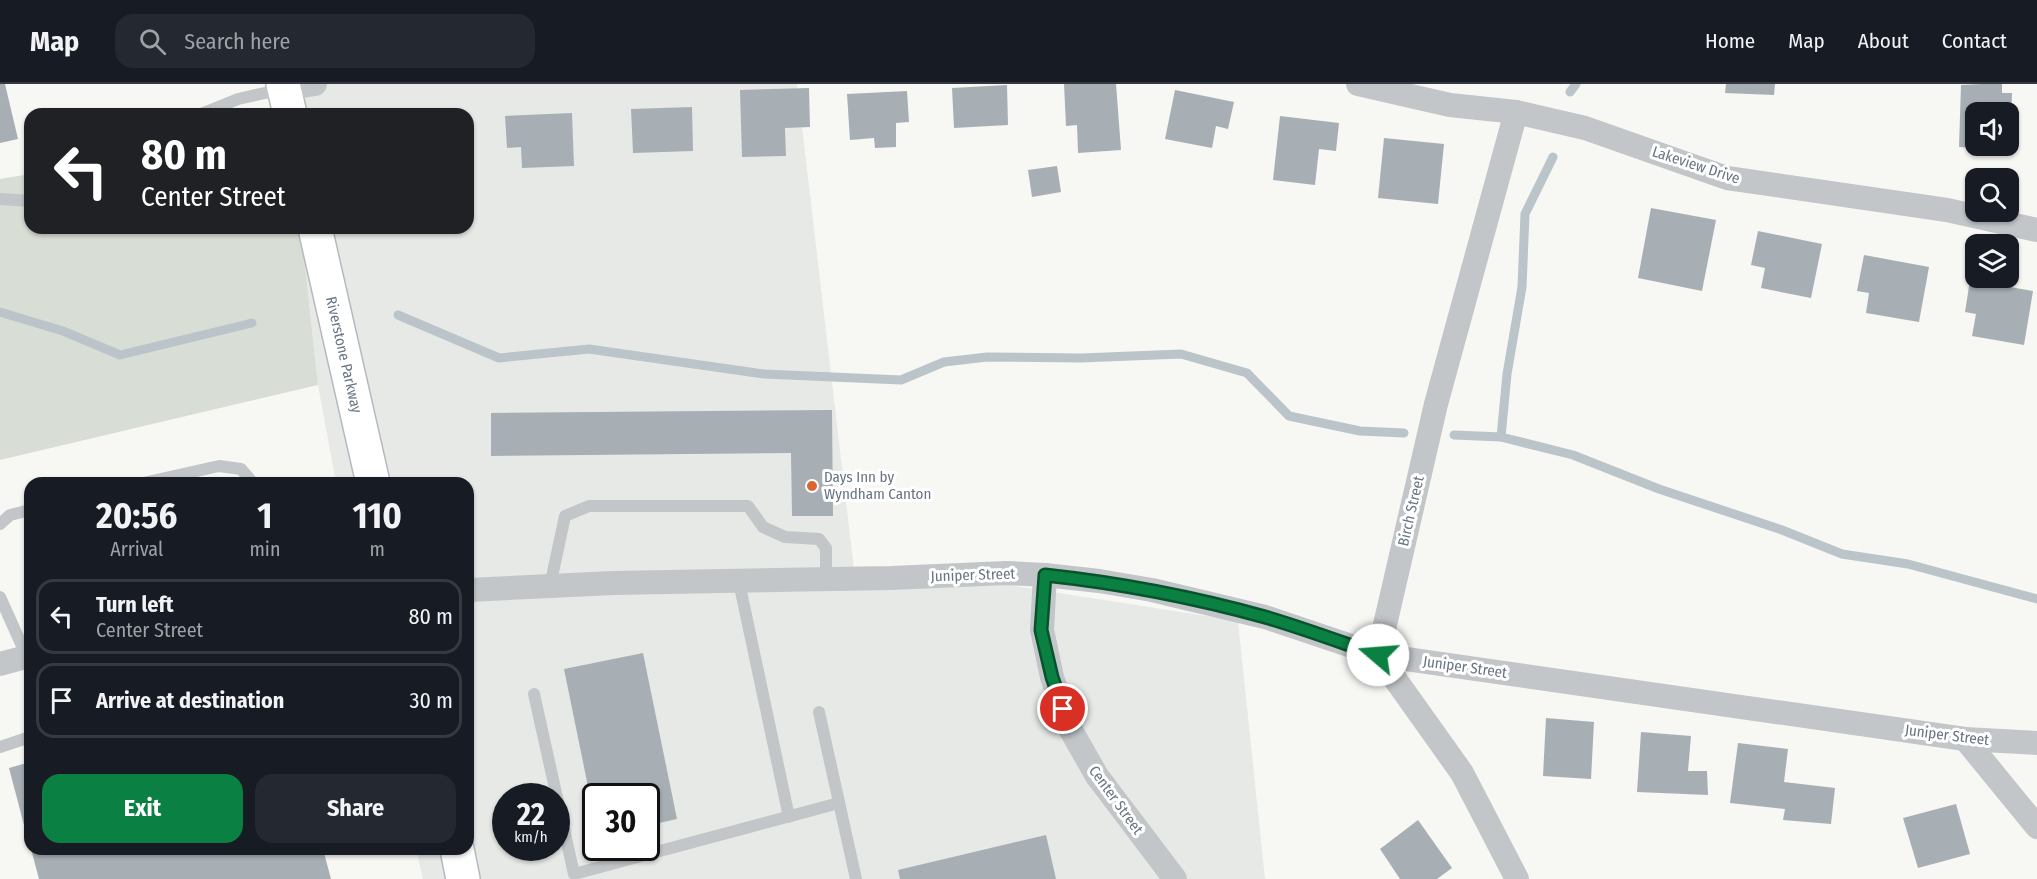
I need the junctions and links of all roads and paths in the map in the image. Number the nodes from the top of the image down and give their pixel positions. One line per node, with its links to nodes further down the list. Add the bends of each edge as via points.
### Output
1 (1358, 84): 4 (street, Lakeview Drive, via 1450,105)
2 (293, 93): 3 (lane, via 238,99)
3 (216, 108)
4 (1516, 112): 7 (street, Lakeview Drive, via 1585,128 1727,178 1947,210); 21 (street, Birch Street, via 1436,404)
5 (0, 199): 6 (lane)
6 (24, 201)
7 (2037, 230)
8 (316, 234): 11 (main road, Riverstone Parkway)
9 (170, 477): 10 (lane, via 219,466 241,469)
10 (248, 477)
11 (372, 477)
12 (24, 512): 13 (lane, via 10,515)
13 (0, 524)
14 (1045, 575): 15 (street, Juniper Street); 21 (street, Juniper Street, via 1163,593 1264,617); 36 (street, Center Street, via 1041,630 1068,725 1096,776)
15 (826, 580): 16 (street, Juniper Street); 17 (lane, via 826,548 819,539 785,537 763,527 748,506 589,506 565,516)
16 (739, 582): 17 (street, Juniper Street); 31 (lane)
17 (550, 586): 18 (street, Juniper Street)
18 (474, 590)
19 (0, 597): 20 (lane)
20 (24, 648)
21 (1378, 655): 27 (street, Juniper Street); 37 (street, via 1462,773)
22 (24, 657): 23 (street)
23 (0, 664)
24 (534, 694): 31 (lane, via 574,874)
25 (819, 712): 30 (lane)
26 (24, 739): 29 (lane)
27 (1965, 739): 28 (street, Juniper Street); 32 (street)
28 (2037, 743)
29 (0, 747)
30 (839, 803): 31 (lane); 35 (lane)
31 (789, 817)
32 (2037, 827)
33 (458, 855): 34 (main road)
34 (463, 879)
35 (856, 879)
36 (1175, 879)
37 (1517, 879)

